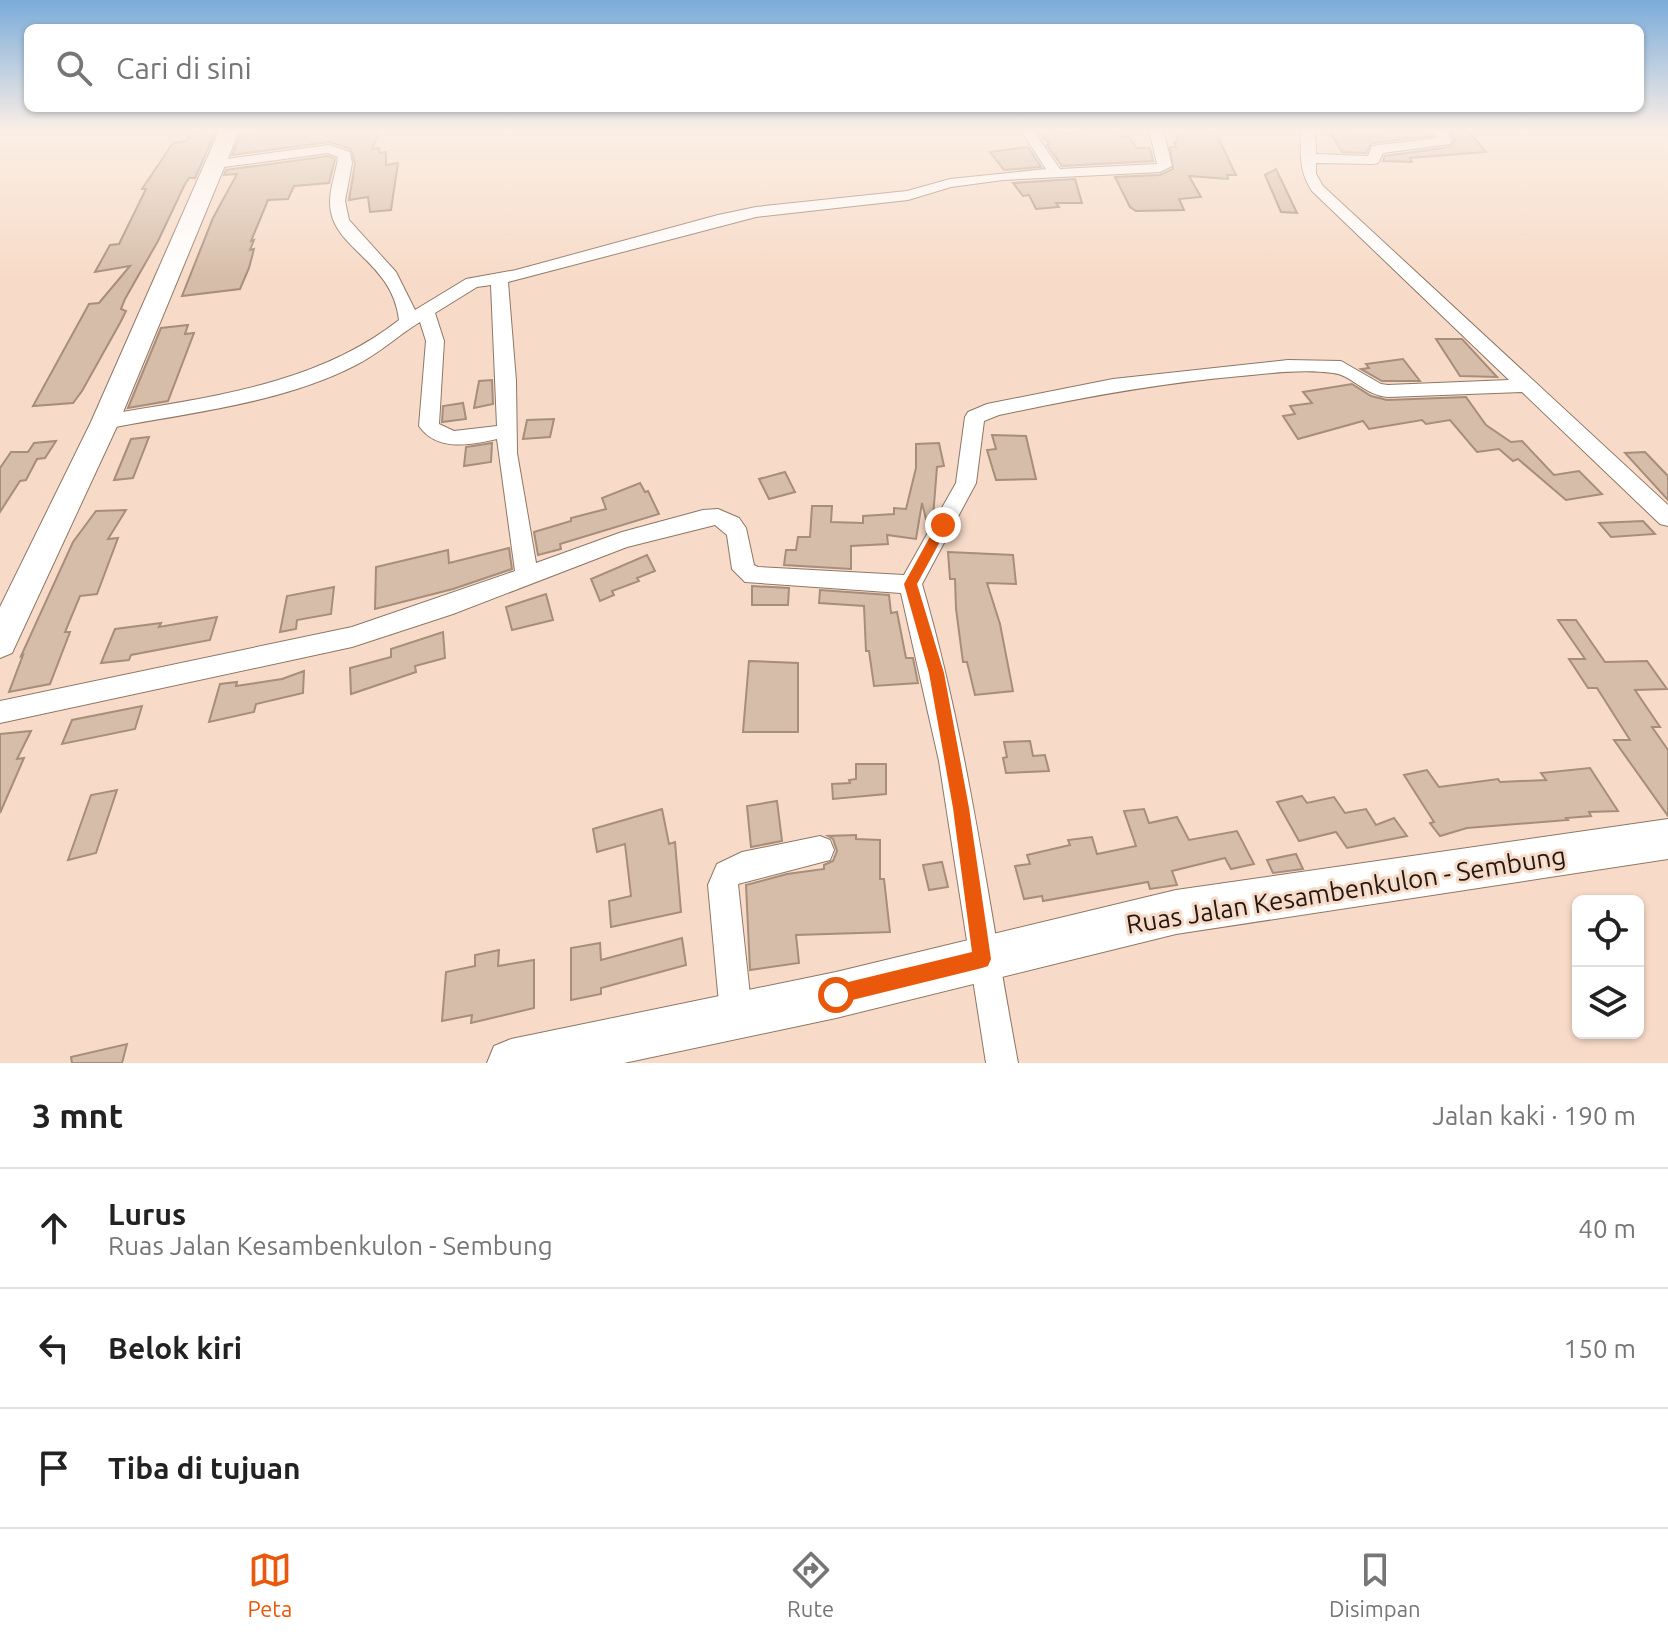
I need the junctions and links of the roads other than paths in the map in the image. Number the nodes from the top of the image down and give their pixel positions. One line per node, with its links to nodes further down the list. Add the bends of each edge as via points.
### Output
1 (210, 179): 9 (main road)
2 (344, 179): 7 (street, via 337,201 339,218 375,256 408,308)
3 (983, 179): 5 (street, via 908,195 756,212)
4 (1312, 179): 8 (street)
5 (499, 279): 6 (street, via 460,289); 10 (street)
6 (426, 312): 7 (street); 10 (street, via 435,341 429,426 448,437)
7 (408, 322): 9 (street, via 372,351 335,368 250,393)
8 (1530, 385): 11 (street); 13 (street, via 1388,391 1377,390 1341,367 1288,366 1113,385 982,412 972,426 966,483)
9 (105, 422): 14 (main road)
10 (506, 431): 12 (street)
11 (1668, 518)
12 (527, 577): 13 (street, via 622,540 718,517 738,534 743,569 753,576); 15 (street, via 352,637)
13 (910, 584): 18 (street, via 936,673)
14 (0, 643)
15 (0, 712)
16 (1668, 839): 18 (main road, Ruas Jalan Kesambenkulon - Sembung, via 1176,912)
17 (820, 850): 19 (street, via 727,874 723,885)
18 (982, 959): 19 (main road, Ruas Jalan Kesambenkulon - Sembung); 21 (street)
19 (736, 1014): 20 (main road, Ruas Jalan Kesambenkulon - Sembung)
20 (511, 1063)
21 (1002, 1063)

